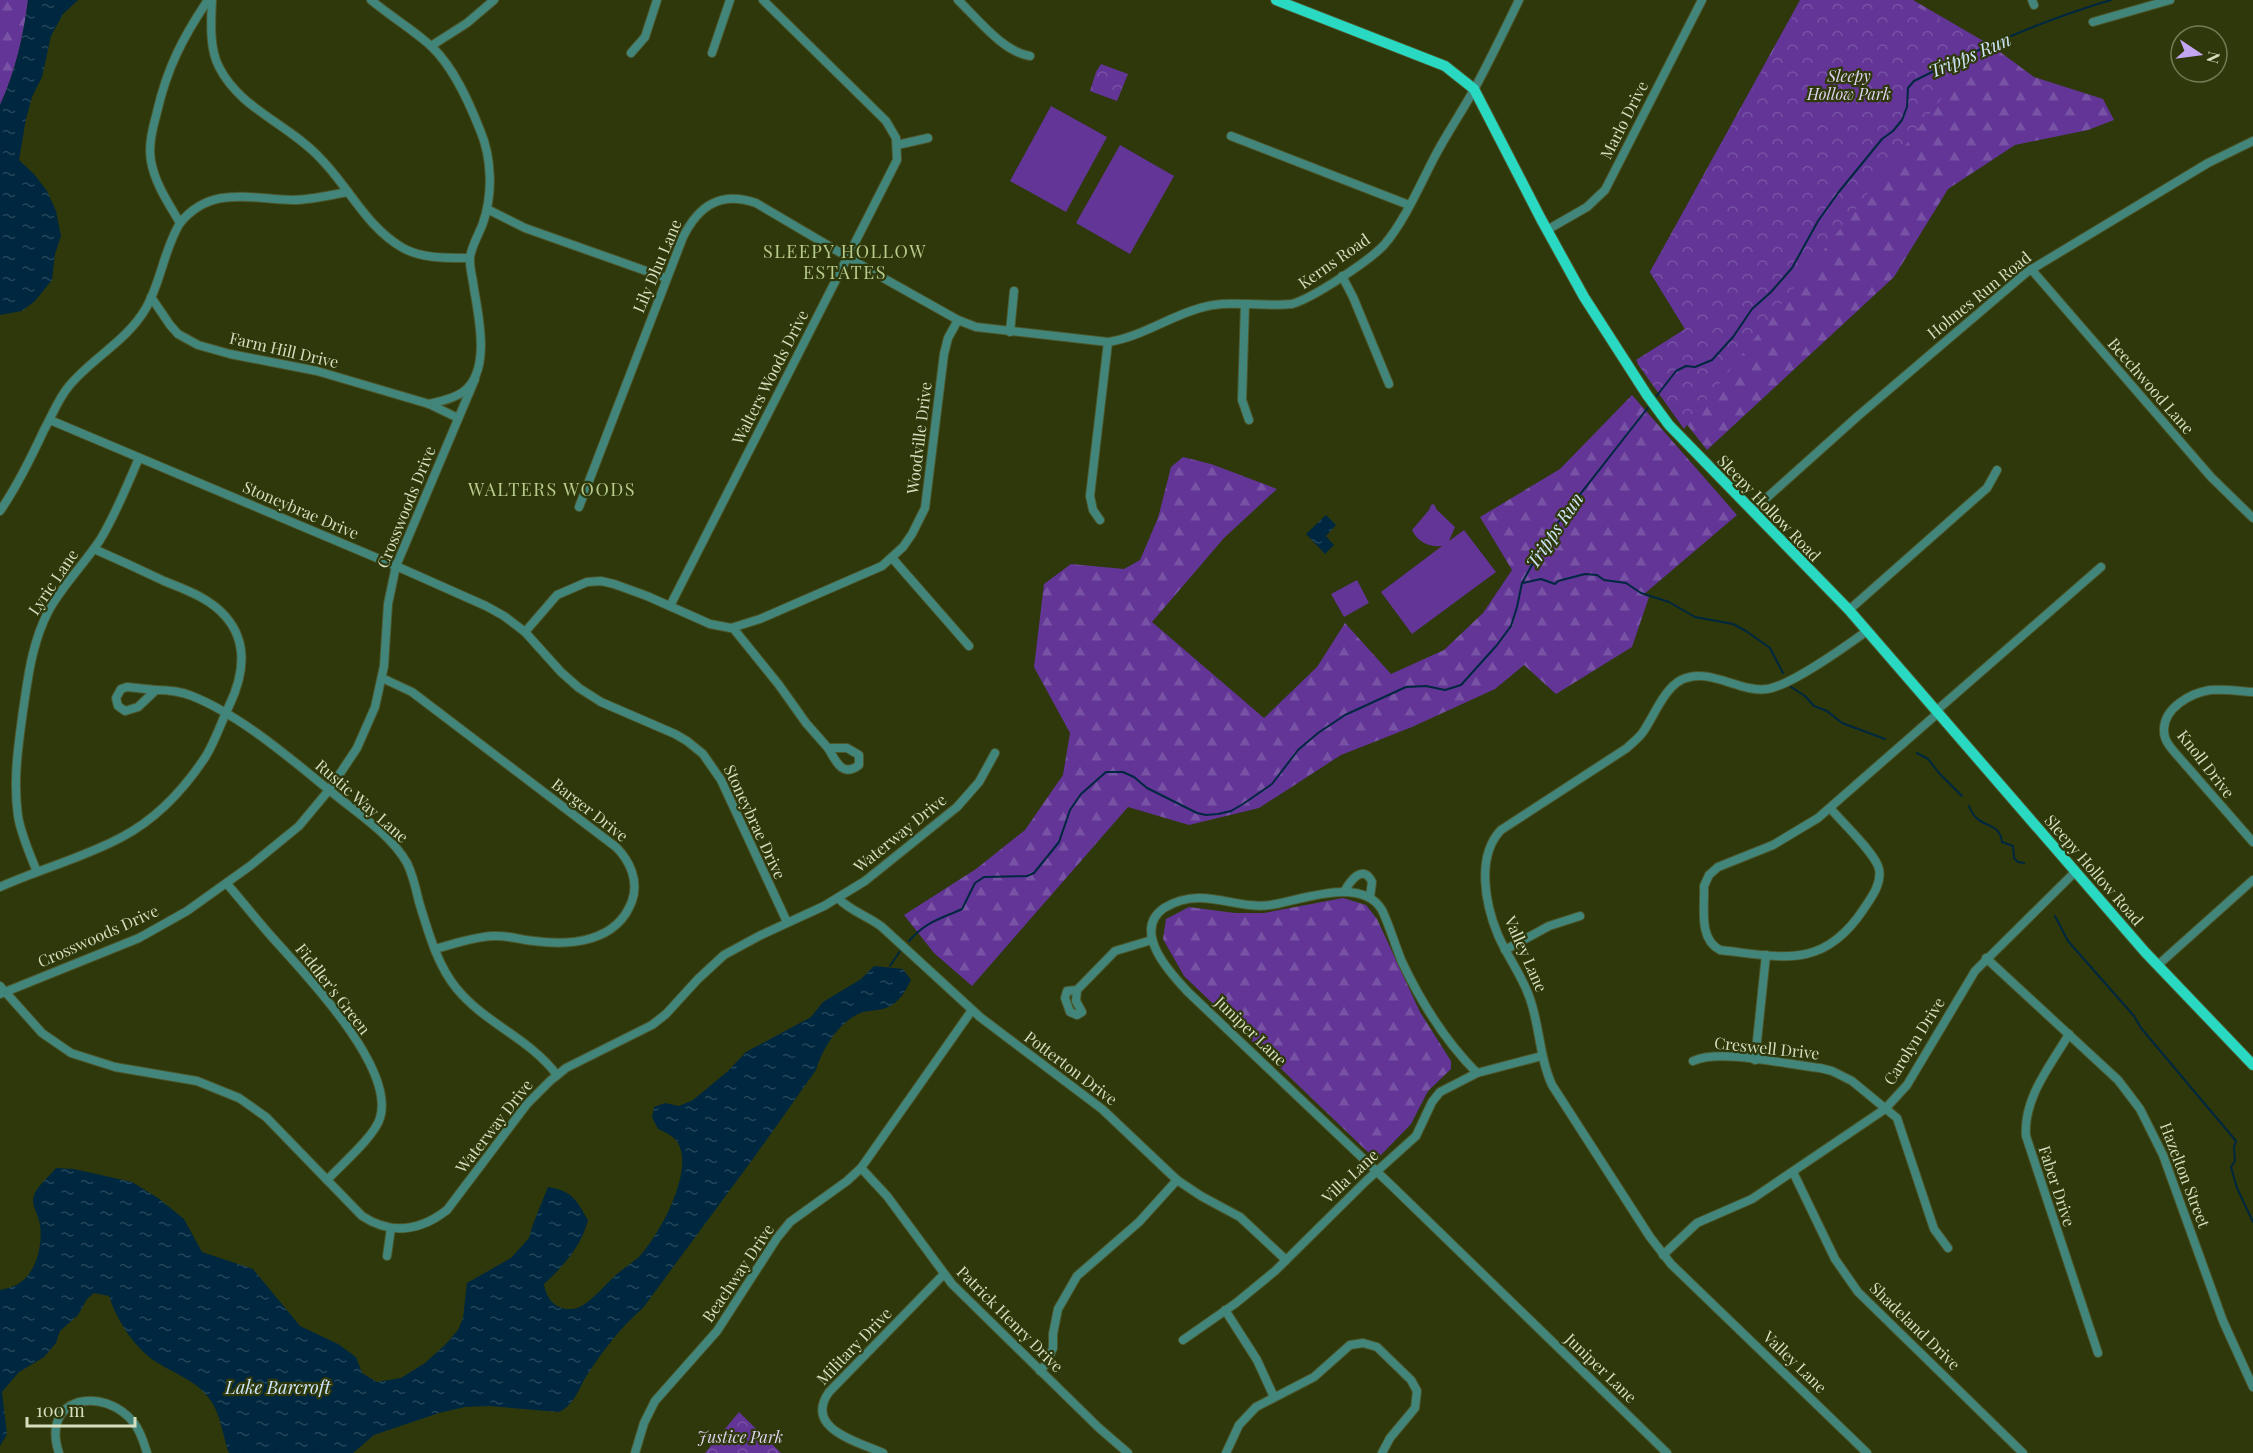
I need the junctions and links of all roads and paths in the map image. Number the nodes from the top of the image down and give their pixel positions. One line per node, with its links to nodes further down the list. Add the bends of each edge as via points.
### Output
1 (210, 0): 23 (street, via 214,52 220,70 241,96 320,157); 26 (street, via 188,30 170,66 151,144 156,180)
2 (371, 0): 14 (street)
3 (494, 0): 14 (street)
4 (657, 0): 15 (street, via 645,38)
5 (730, 0): 16 (street)
6 (763, 0): 22 (street, via 886,121)
7 (958, 0): 17 (street, via 1005,45)
8 (1519, 0): 18 (street, Kerns Road)
9 (1702, 0): 27 (street, Marlo Drive, via 1605,190 1587,207)
10 (2170, 0): 12 (street)
11 (1283, 1): 18 (main road, Sleepy Hollow Road, via 1445,66)
12 (2152, 2): 13 (street)
13 (2093, 22)
14 (431, 46): 25 (street, via 459,85 480,130 489,168)
15 (632, 53)
16 (712, 53)
17 (1029, 56)
18 (1474, 89): 24 (street, Kerns Road); 27 (main road, Sleepy Hollow Road)
19 (1231, 136): 24 (street)
20 (928, 138): 22 (street)
21 (2253, 141): 30 (street, Holmes Run Road, via 2208,163)
22 (897, 145): 28 (street, Walters Woods Drive, via 895,166)
23 (348, 192): 26 (street, via 307,199 248,195 221,198 200,206); 29 (street, via 376,226 406,249 436,257)
24 (1409, 205): 31 (street, Kerns Road, via 1384,244)
25 (487, 209): 29 (street); 32 (street, via 525,228)
26 (180, 224): 34 (street)
27 (1547, 230): 49 (main road, Sleepy Hollow Road, via 1646,394 1665,420)
28 (848, 257): 32 (street, Lily Dhu Lane, via 756,203 725,199 692,219); 36 (street, Lily Dhu Lane); 56 (street, Walters Woods Drive)
29 (470, 258): 39 (street, via 481,341)
30 (2031, 269): 49 (street, Holmes Run Road); 50 (street, Beechwood Lane, via 2204,469)
31 (1342, 276): 35 (street, Kerns Road, via 1301,302); 40 (street)
32 (666, 278): 47 (street, Lily Dhu Lane)
33 (1014, 291): 37 (street)
34 (152, 297): 41 (street, Farm Hill Drive, via 178,334 198,345 317,371); 43 (street, via 128,332 70,386)
35 (1245, 304): 38 (street, Kerns Road, via 1204,307); 44 (street, via 1242,400)
36 (958, 320): 37 (street, Kerns Road); 53 (street, Woodville Drive, via 944,354 925,508 912,534)
37 (1011, 332): 38 (street, Kerns Road)
38 (1108, 342): 51 (street, via 1090,495 1093,510)
39 (475, 379): 41 (street, via 464,392); 42 (street, Crosswoods Drive)
40 (1389, 384)
41 (429, 404): 42 (street)
42 (458, 418): 54 (street, Crosswoods Drive)
43 (50, 420): 45 (street, Stoneybrae Drive); 48 (street)
44 (1249, 420)
45 (139, 458): 52 (street, Lyric Lane); 54 (street, Stoneybrae Drive)
46 (1997, 470): 57 (street, via 1987,488)
47 (579, 507)
48 (0, 511)
49 (1752, 512): 57 (main road, Sleepy Hollow Road)
50 (2253, 518)
51 (1101, 520)
52 (94, 549): 66 (street, via 198,596 228,619 242,657 238,683); 72 (street, Lyric Lane, via 50,610 31,658 15,782 18,819)
53 (892, 558): 58 (street, Woodville Drive, via 871,572); 61 (street)
54 (396, 566): 60 (street, Stoneybrae Drive, via 486,606); 62 (street, Crosswoods Drive, via 388,604)
55 (2101, 567): 65 (street)
56 (670, 606): 58 (street, via 710,624); 60 (street, via 614,584 587,582 557,595)
57 (1849, 610): 59 (main road, Sleepy Hollow Road)
58 (733, 628): 67 (street)
59 (1867, 631): 65 (main road, Sleepy Hollow Road); 84 (street, Valley Lane, via 1795,678 1767,689 1701,676 1679,681 1627,748 1500,830 1487,852 1485,876 1493,922)
60 (525, 632): 81 (street, Stoneybrae Drive, via 561,672 586,692 675,734 703,754 721,780)
61 (969, 646)
62 (382, 678): 69 (street, Crosswoods Drive, via 375,707 357,748); 83 (street, Barger Drive, via 412,692 616,847 628,861 634,880 633,900 623,917 596,937 570,943 487,937)
63 (156, 690): 66 (street, Rustic Way Lane, via 189,694)
64 (2253, 692): 71 (street, Knoll Drive, via 2222,690 2197,694 2172,710 2164,731 2177,756)
65 (1937, 712): 70 (street); 73 (main road, Sleepy Hollow Road)
66 (225, 714): 69 (street, Rustic Way Lane); 72 (street, via 194,774 148,820 108,844)
67 (828, 748)
68 (995, 753): 79 (street, Waterway Drive, via 979,782 957,807)
69 (329, 790): 75 (street, Crosswoods Drive, via 299,826); 83 (street, Rustic Way Lane, via 402,856 411,872)
70 (1830, 808): 85 (street, via 1877,864 1876,889 1852,926 1832,944 1795,957); 85 (street, via 1773,845 1718,867 1706,879 1705,932 1709,943 1720,950)
71 (2253, 843)
72 (37, 872): 76 (street)
73 (2075, 872): 86 (street, Carolyn Drive); 87 (main road, Sleepy Hollow Road)
74 (2253, 879): 87 (street)
75 (227, 884): 89 (street, Crosswoods Drive, via 139,938); 102 (street, Fiddler's Green, via 345,1023 375,1075 382,1103 379,1122)
76 (0, 887)
77 (1344, 892): 78 (street); 78 (street, via 1353,877 1364,873 1372,882); 82 (street, via 1262,906 1197,898 1178,901 1158,914)
78 (1370, 897): 96 (street, via 1382,910 1403,964 1437,1024 1458,1054)
79 (838, 898): 81 (street, Waterway Drive); 90 (street, Potterton Drive, via 882,927)
80 (1580, 916): 84 (street, via 1549,926)
81 (787, 922): 97 (street, Waterway Drive, via 724,955 652,1025)
82 (1152, 940): 88 (street, via 1115,951); 100 (street, Juniper Lane, via 1164,966 1188,992)
83 (435, 949): 97 (street, Rustic Way Lane, via 456,988 478,1010 539,1054)
84 (1505, 950): 92 (street, Valley Lane, via 1536,1015)
85 (1766, 956): 93 (street)
86 (1986, 958): 91 (street, Hazelton Street); 98 (street, Carolyn Drive, via 1967,982 1907,1085)
87 (2158, 965): 95 (main road, Sleepy Hollow Road)
88 (1077, 990)
89 (1, 991): 102 (street, Waterway Drive, via 42,1033 70,1053 115,1067 197,1081 239,1098 266,1117)
90 (972, 1010): 99 (street, Beachway Drive); 103 (street, Potterton Drive, via 1102,1109)
91 (2069, 1034): 112 (street, Faber Drive, via 2032,1098 2026,1136); 114 (street, Hazelton Street, via 2118,1080 2148,1121 2223,1322)
92 (1542, 1056): 96 (street, Villa Lane); 106 (street, Valley Lane, via 1552,1085)
93 (1755, 1060): 94 (street, Creswell Drive, via 1708,1056); 98 (street, Creswell Drive, via 1832,1071 1852,1081)
94 (1694, 1061)
95 (2252, 1061)
96 (1477, 1072): 100 (street, Villa Lane, via 1436,1096 1416,1136)
97 (557, 1075): 104 (street, Waterway Drive, via 527,1104 447,1210 414,1227)
98 (1885, 1108): 101 (street, Carolyn Drive); 105 (street, Creswell Drive, via 1901,1126 1934,1229)
99 (861, 1168): 109 (street, Patrick Henry Drive, via 887,1196); 119 (street, Beachway Drive, via 790,1222 717,1331 655,1401)
100 (1377, 1172): 108 (street, Villa Lane); 125 (street, Juniper Lane)
101 (1793, 1172): 106 (street, Carolyn Drive, via 1752,1199 1697,1223); 127 (street, Shadeland Drive, via 1835,1259 1858,1292)
102 (327, 1180): 104 (street, Waterway Drive, via 362,1216)
103 (1178, 1180): 108 (street, Potterton Drive, via 1240,1217); 113 (street, via 1068,1288 1056,1318 1050,1356)
104 (391, 1228): 107 (street)
105 (1948, 1248)
106 (1663, 1255): 126 (street, Valley Lane)
107 (387, 1256)
108 (1286, 1260): 110 (street, Villa Lane)
109 (944, 1274): 113 (street, Patrick Henry Drive); 120 (street, Military Drive, via 829,1392 822,1405 828,1427)
110 (1225, 1310): 111 (street, Villa Lane); 115 (street, via 1257,1360)
111 (1182, 1340)
112 (2098, 1353)
113 (1040, 1371): 116 (street, Patrick Henry Drive)
114 (2253, 1387)
115 (1274, 1397): 123 (street, via 1247,1416); 124 (street, via 1314,1377 1350,1345 1363,1342 1374,1346 1411,1380 1418,1397 1415,1408)
116 (1118, 1446): 121 (street); 122 (street, Patrick Henry Drive)
117 (59, 1453): 118 (street, via 56,1428 61,1416 75,1402 84,1400 127,1415 143,1438)
118 (147, 1453)
119 (634, 1453)
120 (883, 1453)
121 (1111, 1453)
122 (1128, 1453)
123 (1226, 1453)
124 (1382, 1453)
125 (1668, 1453)
126 (1867, 1453)
127 (2023, 1453)

